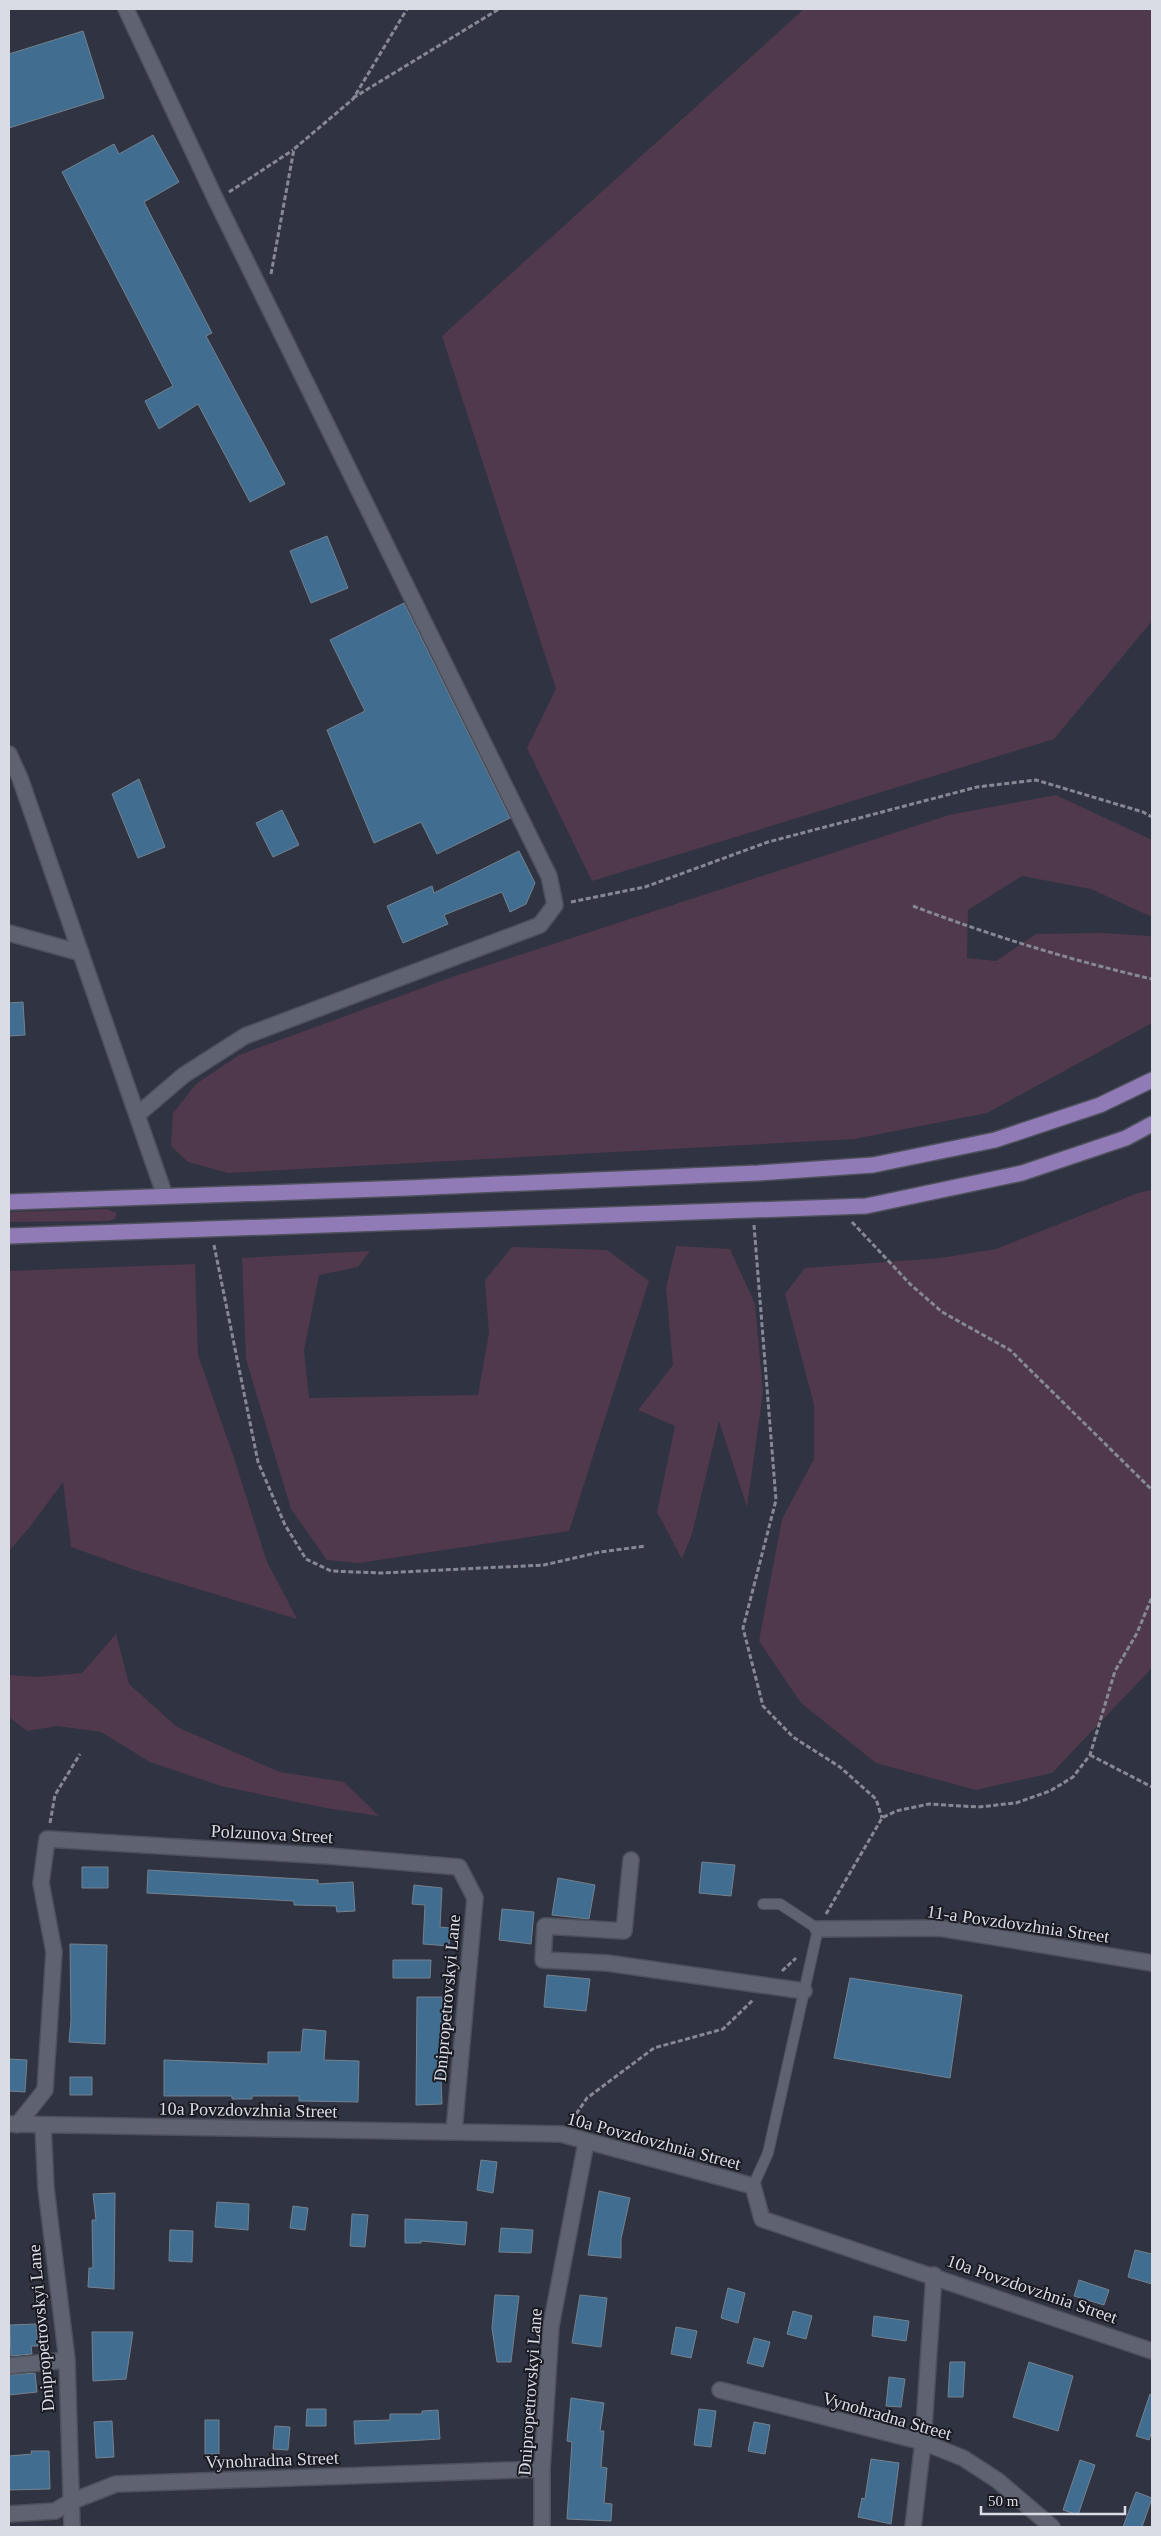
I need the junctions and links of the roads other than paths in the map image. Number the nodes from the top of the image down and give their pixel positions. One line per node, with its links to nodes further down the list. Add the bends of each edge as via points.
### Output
1 (126, 9): 6 (street, via 216,200 549,876 555,905 540,925 245,1036 184,1075)
2 (9, 754): 4 (street)
3 (9, 933): 4 (street)
4 (81, 953): 6 (street)
5 (1152, 1080): 8 (main road, via 1100,1105 995,1140 873,1165 758,1173)
6 (137, 1115): 8 (street)
7 (1152, 1124): 10 (main road, via 1126,1138 1022,1173 866,1206)
8 (165, 1196): 9 (main road)
9 (9, 1202)
10 (9, 1236)
11 (630, 1860): 16 (street, via 624,1931 545,1926 543,1960 607,1963)
12 (475, 1898): 17 (street, Polzunova Street, via 460,1867 47,1839 41,1883 54,1952 45,2090); 19 (street, Dnipropetrovskyi Lane)
13 (763, 1904): 14 (lane, via 780,1904)
14 (818, 1929): 15 (street, 11-a Povzdovzhnia Street, via 938,1928); 16 (lane)
15 (1152, 1964)
16 (804, 1991): 21 (lane, via 768,2153)
17 (13, 2125): 18 (street, 10a Povzdovzhnia Street)
18 (44, 2126): 19 (street, 10a Povzdovzhnia Street); 24 (street, Dnipropetrovskyi Lane, via 46,2188)
19 (454, 2131): 20 (street, 10a Povzdovzhnia Street, via 561,2134)
20 (586, 2143): 21 (street, 10a Povzdovzhnia Street); 28 (street, Dnipropetrovskyi Lane, via 551,2326)
21 (753, 2186): 22 (street, 10a Povzdovzhnia Street, via 762,2219)
22 (934, 2275): 23 (street, 10a Povzdovzhnia Street); 27 (street)
23 (1152, 2351)
24 (67, 2360): 25 (street); 29 (street, Dnipropetrovskyi Lane)
25 (9, 2366)
26 (720, 2390): 27 (street, Vynohradna Street)
27 (923, 2442): 33 (street); 34 (street, Vynohradna Street, via 963,2458 997,2480)
28 (542, 2469): 29 (street, Vynohradna Street, via 116,2484); 32 (street, Dnipropetrovskyi Lane)
29 (70, 2502): 30 (street, Vynohradna Street, via 56,2511); 31 (street, Dnipropetrovskyi Lane)
30 (9, 2514)
31 (72, 2527)
32 (542, 2527)
33 (913, 2527)
34 (1052, 2527)

